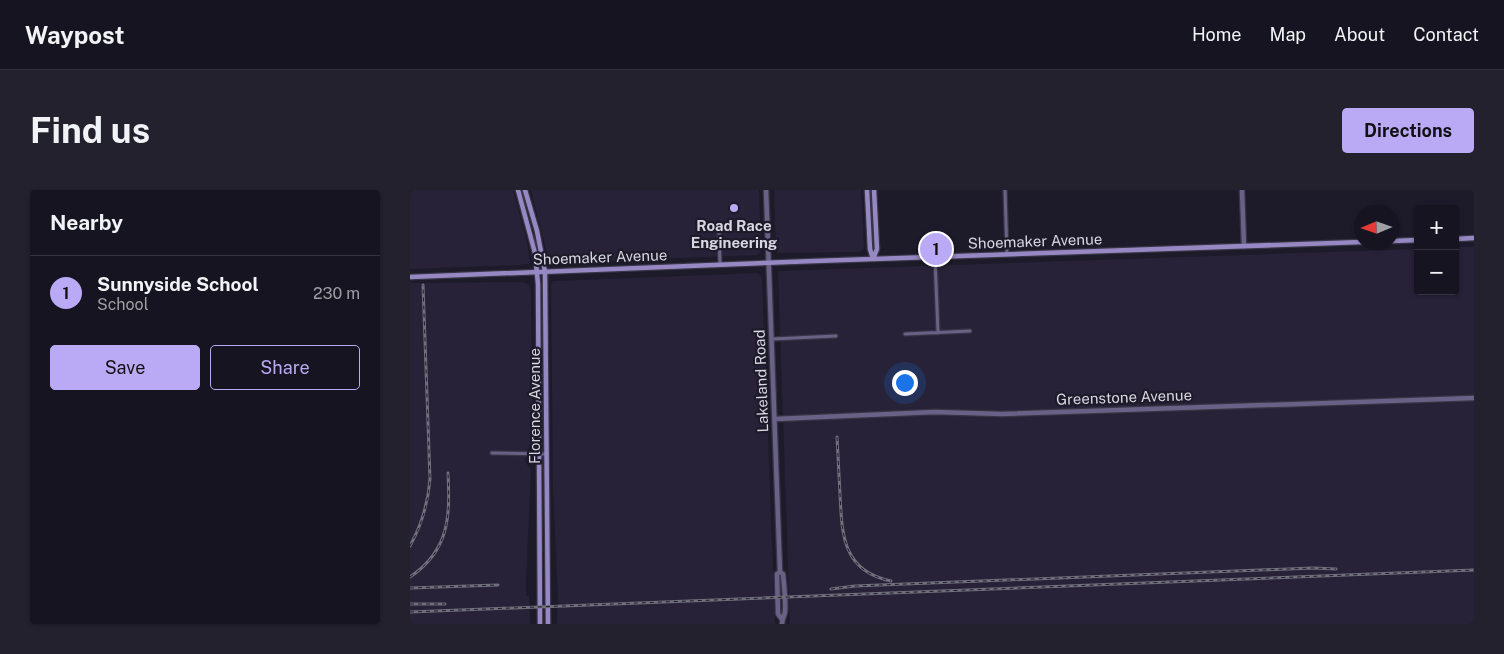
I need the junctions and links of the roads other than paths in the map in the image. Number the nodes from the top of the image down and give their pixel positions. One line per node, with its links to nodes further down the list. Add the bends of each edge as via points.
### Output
1 (518, 190): 20 (main road, Florence Avenue, via 531,233)
2 (525, 190): 21 (main road, Florence Avenue)
3 (766, 190): 18 (street, Lakeland Road)
4 (866, 190): 17 (main road)
5 (874, 190): 17 (main road, via 877,249)
6 (1005, 190): 15 (street)
7 (1242, 190): 14 (street)
8 (719, 230): 19 (street)
9 (1474, 238): 10 (main road)
10 (1459, 239)
11 (1414, 240): 12 (main road)
12 (1399, 241)
13 (1354, 242): 14 (main road, Shoemaker Avenue)
14 (1244, 246): 15 (main road, Shoemaker Avenue)
15 (1007, 255): 16 (main road, Shoemaker Avenue)
16 (935, 258): 17 (main road, Shoemaker Avenue); 24 (street)
17 (873, 259): 18 (main road, Shoemaker Avenue)
18 (769, 263): 19 (main road, Shoemaker Avenue); 27 (street, Lakeland Road)
19 (720, 265): 21 (main road, Shoemaker Avenue)
20 (537, 272): 21 (main road, Shoemaker Avenue); 22 (main road, Shoemaker Avenue); 28 (main road, Florence Avenue)
21 (545, 272): 29 (main road, Florence Avenue)
22 (410, 277)
23 (970, 331): 24 (street)
24 (938, 333): 25 (street)
25 (905, 334)
26 (836, 336): 27 (street)
27 (772, 339): 31 (street, Lakeland Road)
28 (539, 347): 29 (main road); 33 (main road, Florence Avenue)
29 (546, 347): 34 (main road, Florence Avenue)
30 (1474, 398): 31 (street, Greenstone Avenue)
31 (774, 419): 35 (street, Lakeland Road, via 780,572 777,574 778,614)
32 (492, 454): 33 (street)
33 (540, 454): 34 (street); 36 (main road, Florence Avenue)
34 (547, 454): 37 (main road, Florence Avenue)
35 (782, 621)
36 (540, 624)
37 (548, 624)

